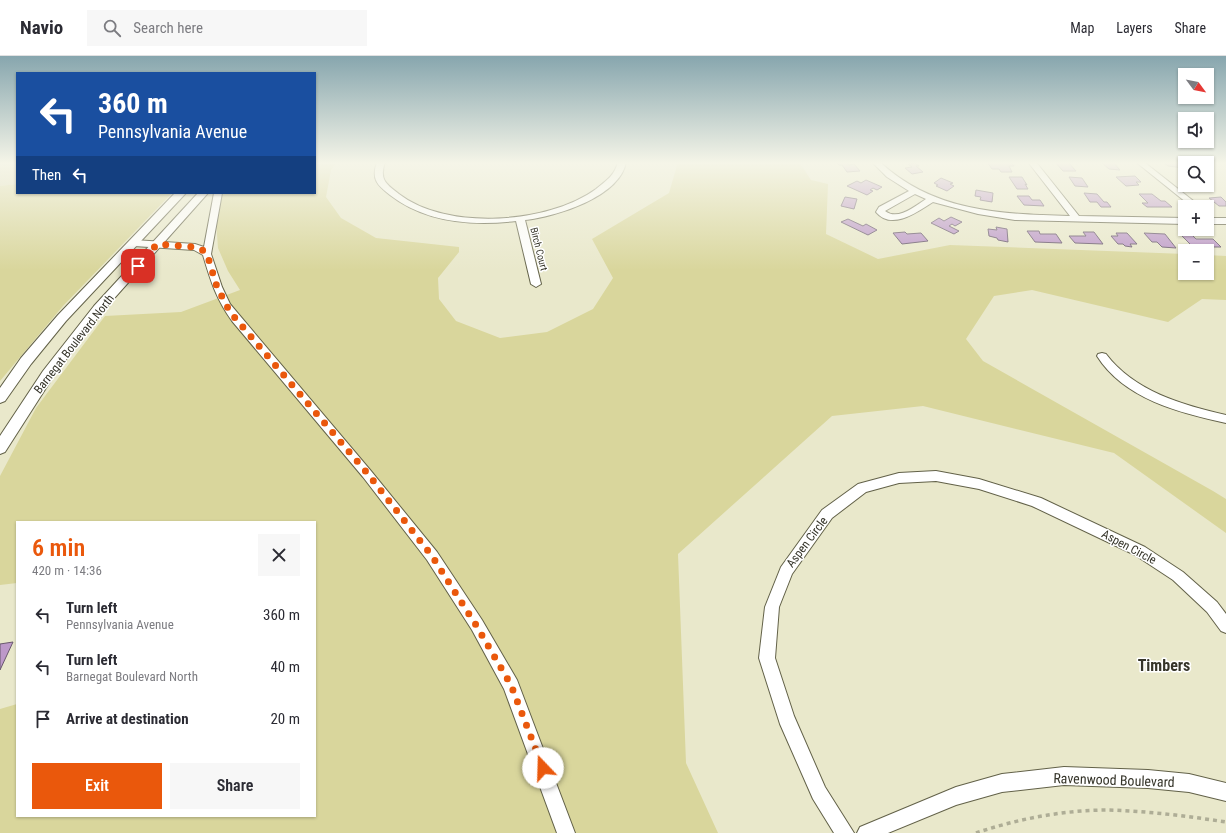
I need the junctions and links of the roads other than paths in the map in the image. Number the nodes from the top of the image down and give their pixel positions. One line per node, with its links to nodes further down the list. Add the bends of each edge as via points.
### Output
1 (176, 198): 14 (street, Barnegat Boulevard North)
2 (198, 198): 15 (street, Barnegat Boulevard North)
3 (217, 198): 16 (street)
4 (397, 198): 9 (street, via 413,208 448,218 474,221)
5 (588, 198): 9 (street, via 561,210)
6 (902, 198): 8 (street, via 880,212 887,217 898,218)
7 (1061, 198): 10 (street)
8 (933, 199): 10 (street, via 992,215)
9 (520, 219): 17 (street, Birch Court)
10 (1077, 219): 11 (street)
11 (1178, 221)
12 (1214, 221): 13 (street)
13 (1226, 221)
14 (134, 243): 15 (street); 19 (street, Barnegat Boulevard North, via 62,318 26,361)
15 (157, 244): 16 (street, via 195,247); 21 (street, Barnegat Boulevard North, via 98,309 48,374)
16 (207, 254): 24 (street, via 225,304 368,474 432,556 476,625 511,685)
17 (536, 284)
18 (1102, 356): 20 (street, via 1120,376 1139,388 1189,409)
19 (0, 398)
20 (1226, 419)
21 (0, 448)
22 (1226, 626): 25 (street, Aspen Circle, via 1212,606 1178,576 1140,551 1036,502 979,484 936,476 899,478 862,488 827,514 786,571 772,607 767,658 786,718 818,793)
23 (1226, 792): 26 (street, Ravenwood Boulevard, via 1189,783 1148,779 1064,776 1018,781 956,796)
24 (566, 833)
25 (845, 833)
26 (866, 833)

